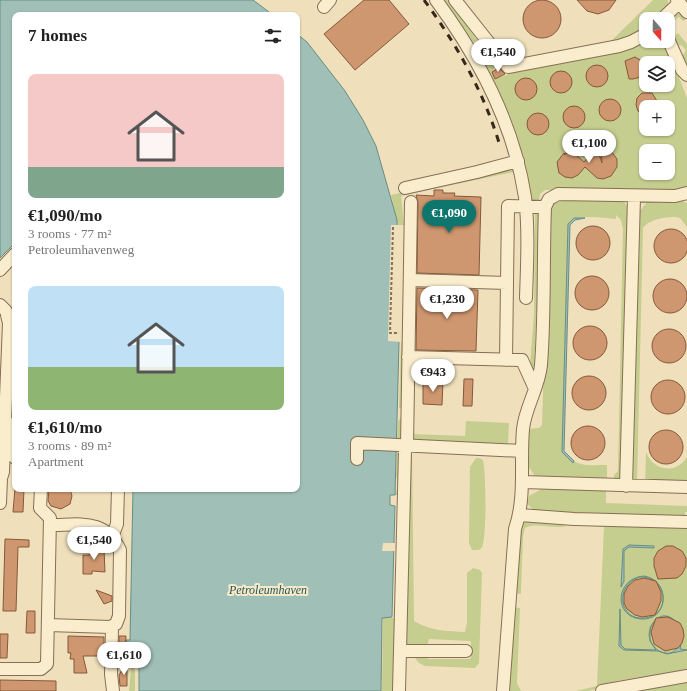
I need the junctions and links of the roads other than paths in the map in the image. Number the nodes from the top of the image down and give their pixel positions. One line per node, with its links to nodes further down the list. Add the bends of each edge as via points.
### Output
1 (436, 0): 9 (street)
2 (455, 0): 7 (street)
3 (678, 1): 4 (street); 5 (street)
4 (668, 12)
5 (687, 12)
6 (639, 38): 7 (street, via 619,46 512,67 505,65)
7 (488, 42): 9 (street)
8 (672, 48): 10 (street)
9 (470, 52): 11 (street, via 498,108)
10 (687, 75)
11 (518, 161): 12 (street); 16 (street)
12 (405, 188)
13 (686, 195): 14 (street)
14 (634, 196): 17 (street, via 558,194 549,199); 31 (street)
15 (411, 202): 20 (street)
16 (525, 203): 17 (street); 21 (street, via 508,206); 22 (street)
17 (545, 207): 26 (street, via 541,367)
18 (12, 257): 19 (street)
19 (0, 270)
20 (410, 280): 21 (street); 24 (street)
21 (507, 283): 25 (street)
22 (526, 298)
23 (0, 305): 35 (street, via 6,311 9,323 4,472 1,478)
24 (408, 357): 25 (street); 27 (street)
25 (506, 360): 26 (street, via 522,360)
26 (535, 389): 28 (street, via 523,427)
27 (407, 446): 28 (street); 29 (street, via 357,444); 42 (street)
28 (522, 451): 30 (street)
29 (356, 460)
30 (522, 482): 31 (street); 36 (street)
31 (626, 486): 32 (street)
32 (687, 487)
33 (41, 492): 38 (street, via 40,508 48,514)
34 (118, 492): 39 (street, via 118,524)
35 (0, 503)
36 (520, 515): 37 (street); 48 (street, via 515,529)
37 (687, 522)
38 (50, 525): 39 (street, via 95,525); 40 (street)
39 (112, 536): 41 (street, via 120,550 119,616 118,622)
40 (48, 625): 41 (street); 44 (street, via 47,664 41,670)
41 (112, 627): 46 (street)
42 (401, 651): 43 (street); 47 (street)
43 (466, 651)
44 (0, 669)
45 (687, 676): 49 (street)
46 (113, 691)
47 (399, 691)
48 (503, 691)
49 (602, 691)

